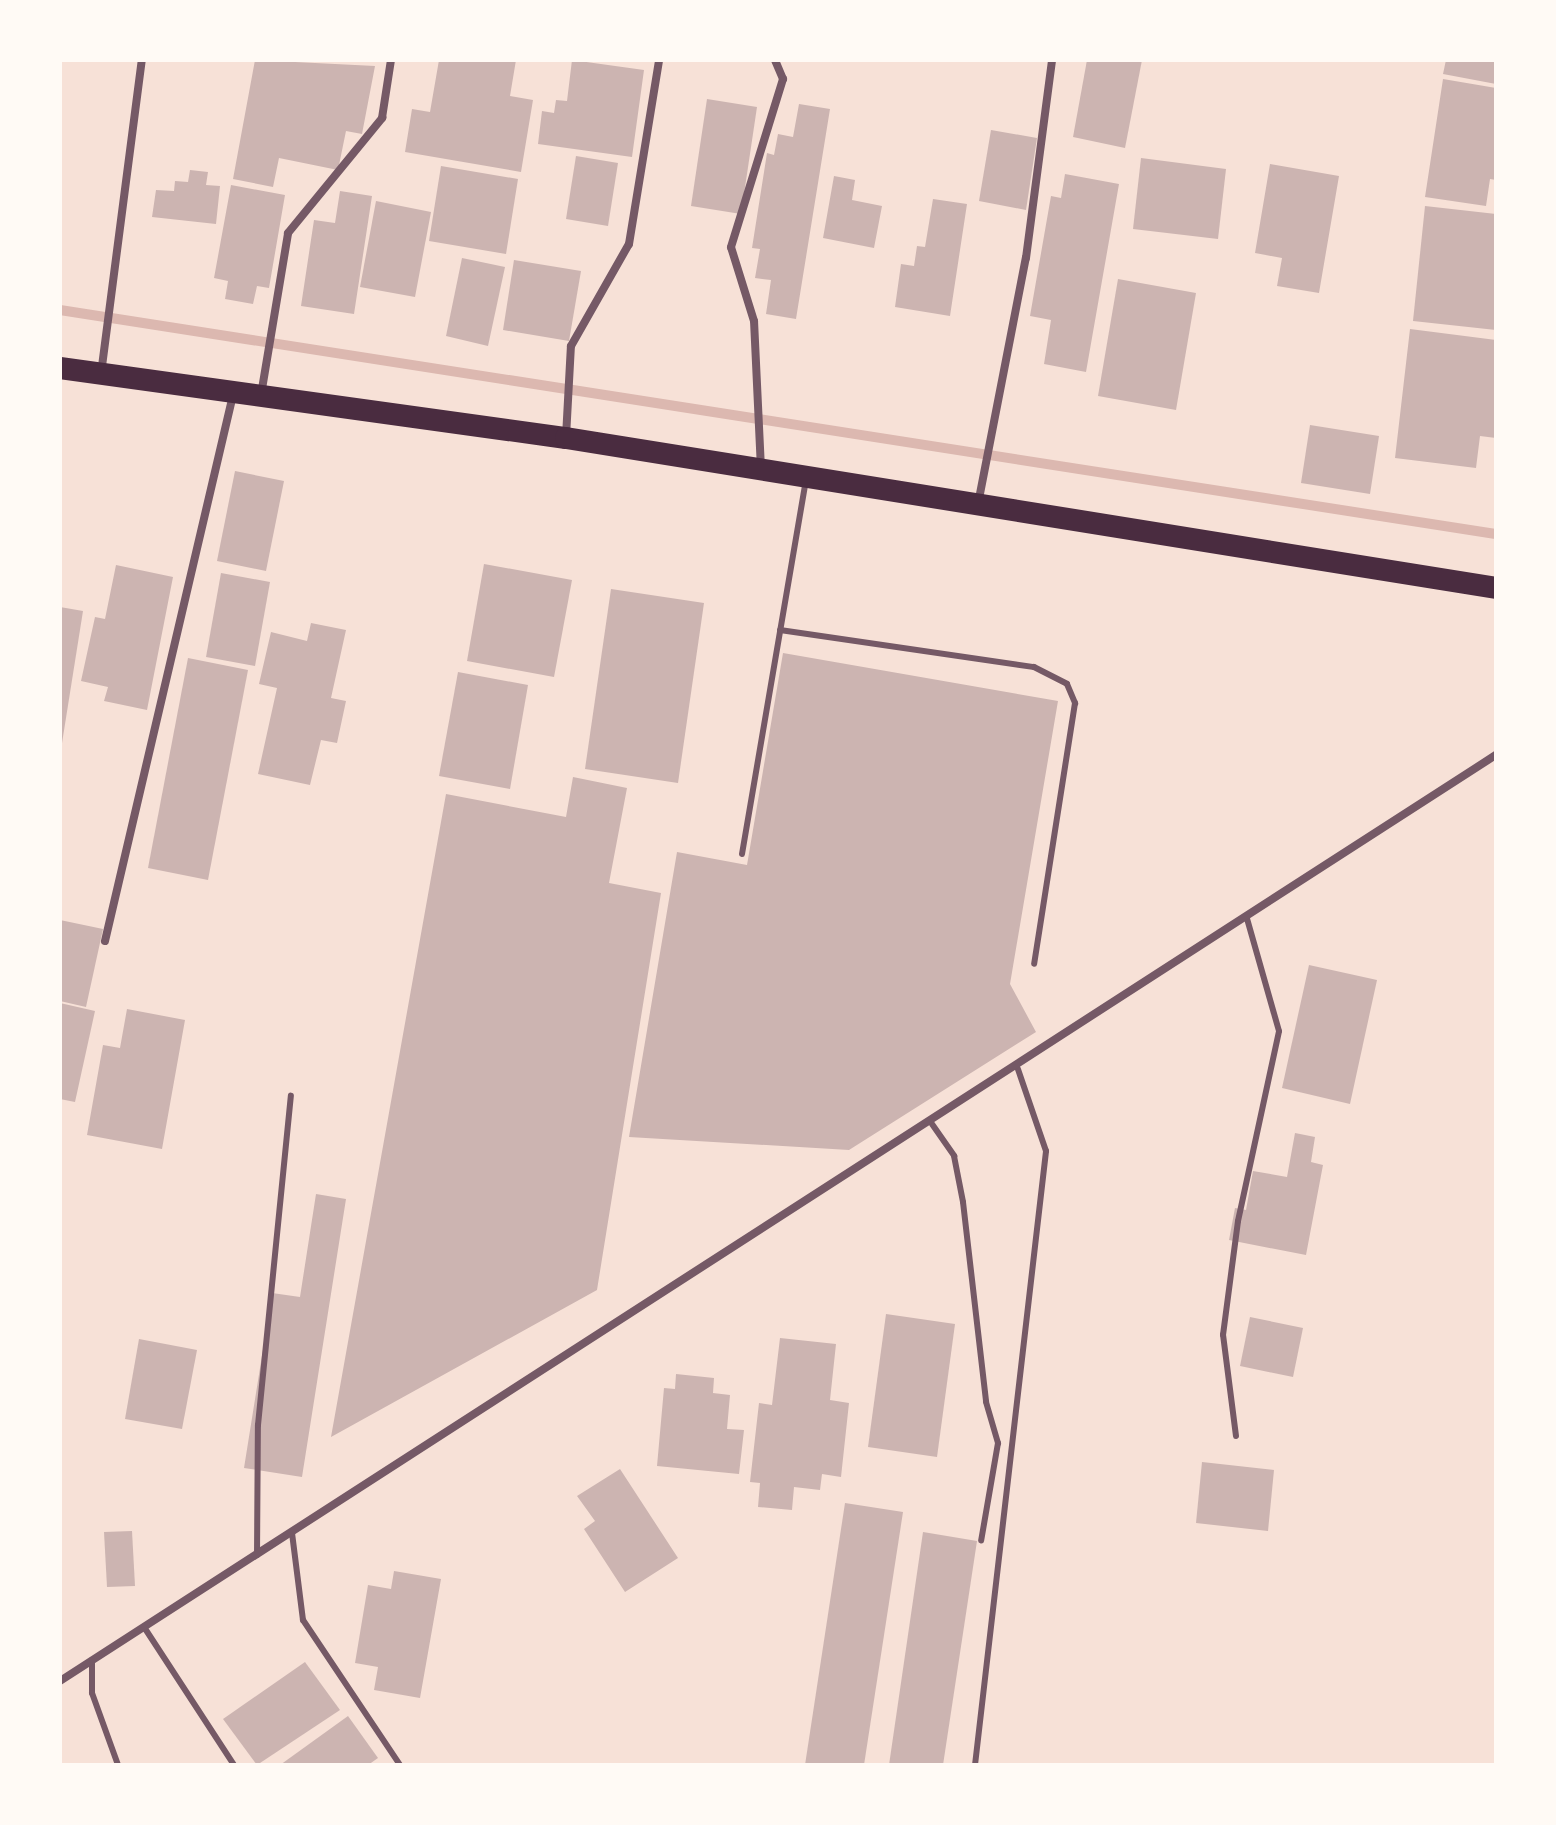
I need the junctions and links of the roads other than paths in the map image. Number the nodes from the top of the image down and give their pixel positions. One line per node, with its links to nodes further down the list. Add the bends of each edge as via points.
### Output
1 (142, 60): 7 (street)
2 (391, 60): 9 (street, via 382,118 288,233)
3 (659, 60): 10 (street, via 629,244 571,346)
4 (775, 60): 11 (street, via 783,79 731,247 754,321)
5 (1052, 60): 13 (street, via 1026,258)
6 (60, 368): 7 (highway)
7 (101, 375): 8 (highway)
8 (233, 395): 9 (highway); 19 (street)
9 (261, 396): 10 (highway)
10 (567, 426): 11 (highway)
11 (761, 470): 12 (highway)
12 (806, 477): 13 (highway); 15 (lane)
13 (978, 505): 14 (highway)
14 (1496, 588)
15 (780, 630): 17 (lane); 20 (lane, via 1034,667 1067,684 1075,703)
16 (1496, 755): 18 (street)
17 (742, 854)
18 (1247, 919): 21 (street); 24 (lane, via 1279,1031 1238,1221 1223,1335)
19 (105, 941)
20 (1034, 964)
21 (1018, 1069): 23 (street); 34 (lane, via 1046,1151)
22 (291, 1096): 27 (lane, via 258,1425)
23 (932, 1124): 25 (street); 26 (lane, via 954,1156 986,1402 998,1443)
24 (1236, 1436)
25 (292, 1533): 27 (street); 33 (lane, via 303,1620)
26 (981, 1541)
27 (257, 1555): 28 (street)
28 (144, 1627): 29 (street); 32 (lane)
29 (92, 1660): 30 (street); 31 (lane, via 92,1693)
30 (60, 1681)
31 (118, 1765)
32 (234, 1765)
33 (400, 1765)
34 (975, 1765)

